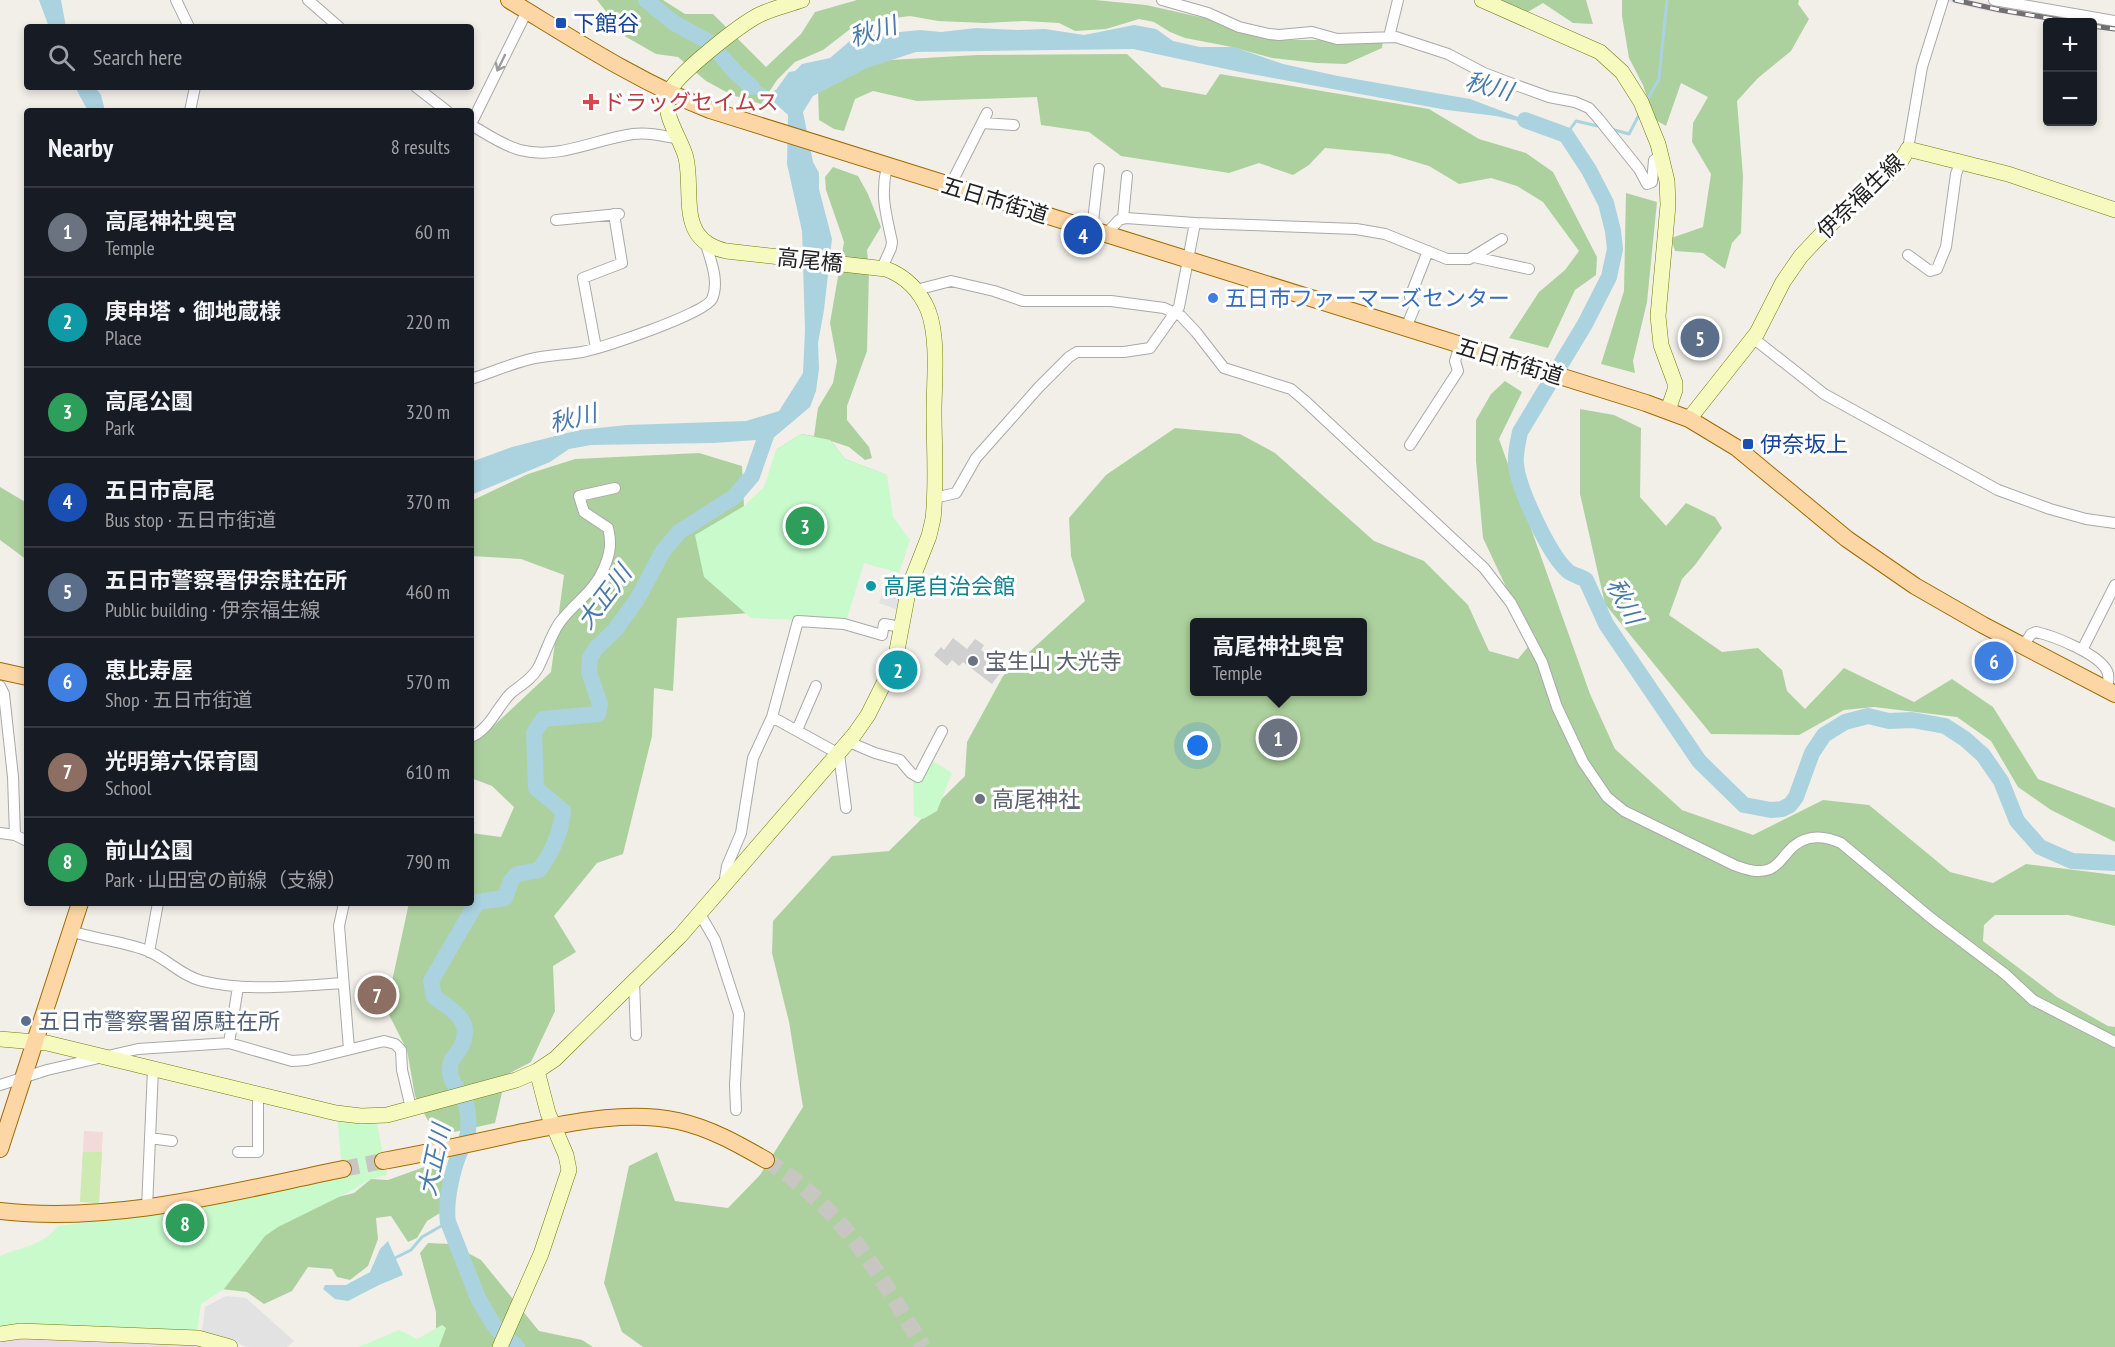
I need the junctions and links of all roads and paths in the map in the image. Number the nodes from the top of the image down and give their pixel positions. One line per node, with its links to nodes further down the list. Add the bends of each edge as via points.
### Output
1 (176, 0): 12 (street)
2 (308, 0): 13 (street)
3 (509, 0): 10 (main road)
4 (802, 0): 17 (street, via 765,12 733,33 675,82)
5 (1162, 0): 14 (street, via 1269,34 1312,32 1337,39)
6 (1398, 0): 14 (street)
7 (1482, 0): 25 (street, via 1590,46 1613,62 1629,80)
8 (1943, 0): 24 (street, via 1922,68)
9 (1994, 0): 11 (street)
10 (527, 11): 17 (main road); 20 (street, one-way to 20)
11 (2115, 21)
12 (188, 24)
13 (336, 24)
14 (1389, 37): 25 (street, via 1448,54 1484,73 1589,108 1639,168 1647,184 1654,178 1654,160)
15 (194, 90): 18 (street)
16 (420, 90): 19 (street)
17 (669, 93): 23 (street, via 668,114); 27 (main road, 五日市街道, via 729,117)
18 (191, 108)
19 (442, 108)
20 (474, 119)
21 (1014, 125): 30 (street, via 984,118)
22 (474, 127): 23 (street, via 504,145 538,153 633,134)
23 (679, 139): 37 (street, via 687,164 690,215)
24 (1908, 149): 26 (street, 伊奈福生線); 47 (street, 伊奈福生線, via 1887,176 1833,222 1801,256)
25 (1662, 156): 51 (street, via 1668,196 1658,316 1661,345 1675,383)
26 (1960, 163): 31 (street, 伊奈福生線, via 2008,174); 39 (street, via 1946,247 1937,269 1930,271)
27 (887, 166): 30 (main road, 五日市街道); 42 (street, via 882,186 892,242)
28 (1099, 169): 35 (street)
29 (1127, 176): 32 (street)
30 (950, 186): 35 (main road, 五日市街道)
31 (2115, 210)
32 (1123, 218): 34 (street); 35 (street)
33 (556, 220): 49 (street, via 617,214 622,263 583,278)
34 (1196, 223): 38 (street, via 1356,230 1386,234); 41 (street)
35 (1099, 232): 41 (main road, 五日市街道)
36 (1502, 239): 40 (street)
37 (705, 241): 42 (street, 高尾橋, via 721,249); 49 (street, via 715,288 708,304 651,330)
38 (1428, 251): 40 (street, via 1447,259 1469,260); 46 (street, via 1410,297 1415,306)
39 (1908, 255)
40 (1474, 256): 43 (street)
41 (1189, 260): 45 (street); 46 (main road, 五日市街道)
42 (882, 268): 44 (street, via 903,278)
43 (1529, 269)
44 (916, 290): 45 (street, via 951,281 1023,301 1111,301); 55 (street, via 929,312 933,336)
45 (1175, 313): 55 (street, via 1150,348 1077,352 1069,357 976,458 956,493); 88 (street, via 1197,332 1224,368 1291,389 1305,400 1484,568 1511,603 1534,645 1583,762 1607,797 1624,811 1750,870 1775,866 1802,840 1823,837 1841,843 2033,1000)
46 (1406, 328): 48 (main road, 五日市街道)
47 (1753, 338): 52 (street, 伊奈福生線); 56 (street, via 1824,394 1998,490 2050,509)
48 (1460, 345): 51 (main road, 五日市街道); 53 (street, via 1455,361 1458,371)
49 (596, 348): 50 (street, via 528,359)
50 (474, 378)
51 (1668, 410): 52 (main road, 五日市街道)
52 (1689, 419): 59 (main road, 五日市街道, via 1748,456 1898,576)
53 (1410, 445)
54 (615, 488): 69 (street, via 579,496 584,512 608,528 611,542 596,584 562,620 532,677)
55 (934, 498): 58 (street, via 930,530 911,580)
56 (2115, 523)
57 (2115, 585): 60 (street)
58 (902, 627): 66 (street, via 884,624 882,634 844,624 798,621); 70 (street, via 886,681 864,722)
59 (2023, 646): 60 (street, via 2036,632); 65 (main road, 五日市街道)
60 (2082, 650): 65 (street, via 2105,668)
61 (0, 671): 62 (main road)
62 (24, 676)
63 (0, 686): 73 (street, via 13,777)
64 (816, 686): 67 (street)
65 (2111, 692)
66 (772, 717): 67 (street); 75 (street, via 753,758 741,833)
67 (797, 730): 70 (street)
68 (942, 731): 70 (street, via 918,777 900,760)
69 (474, 735)
70 (844, 748): 71 (street); 75 (street)
71 (846, 808)
72 (0, 833): 73 (street)
73 (15, 835): 74 (street)
74 (24, 840)
75 (724, 886): 79 (street)
76 (79, 906): 80 (main road)
77 (157, 906): 81 (street)
78 (343, 906): 83 (street, via 339,926)
79 (700, 914): 82 (street); 99 (street, via 715,940 739,1014)
80 (71, 932): 81 (street); 87 (main road)
81 (149, 952): 84 (street, via 189,977)
82 (634, 981): 85 (street); 94 (street, via 555,1059)
83 (343, 983): 84 (street); 91 (street)
84 (238, 987): 89 (street)
85 (636, 1035)
86 (0, 1039): 87 (street)
87 (36, 1041): 92 (street); 95 (main road)
88 (2115, 1042)
89 (229, 1043): 90 (street); 91 (street, via 292,1061)
90 (143, 1048): 92 (street); 93 (street, via 140,1056)
91 (349, 1049): 98 (street, via 384,1041 395,1044 401,1050 402,1070)
92 (101, 1056): 93 (street); 95 (street)
93 (147, 1067): 97 (street); 101 (street)
94 (537, 1071): 98 (street); 100 (street)
95 (24, 1077): 96 (street); 103 (main road)
96 (0, 1085)
97 (258, 1094): 98 (street, via 361,1116); 104 (street, via 258,1152)
98 (418, 1106)
99 (736, 1110)
100 (553, 1126): 105 (main road, via 611,1118 676,1121 716,1134); 106 (main road); 112 (street, via 566,1155 568,1175 542,1254)
101 (150, 1138): 102 (street); 108 (street)
102 (172, 1141)
103 (0, 1149)
104 (238, 1152)
105 (766, 1160)
106 (383, 1161)
107 (343, 1170): 108 (main road)
108 (147, 1208): 109 (main road, via 76,1213)
109 (0, 1211)
110 (0, 1334): 111 (street, via 21,1331 198,1338)
111 (230, 1347)
112 (500, 1347)

